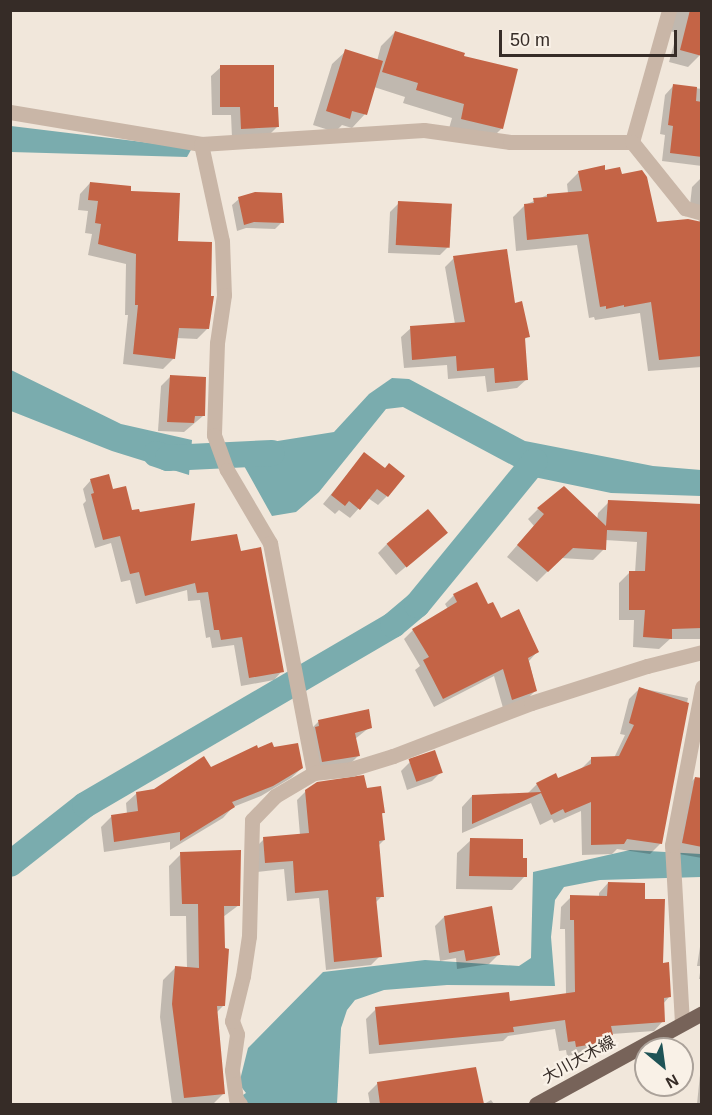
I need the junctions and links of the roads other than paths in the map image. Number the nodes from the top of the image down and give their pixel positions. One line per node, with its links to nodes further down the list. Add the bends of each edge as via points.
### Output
1 (669, 10): 3 (street)
2 (10, 112): 4 (street)
3 (632, 142): 4 (street, via 510,142 424,130); 5 (street, via 686,208)
4 (201, 144): 8 (street, via 222,241 224,295 217,343 214,435 227,470 270,543)
5 (702, 213)
6 (702, 652): 8 (street, via 531,703 393,756 351,769)
7 (702, 687): 10 (street, via 672,845)
8 (314, 773): 12 (street, via 275,796 252,820 249,936 232,1021 237,1034 232,1070)
9 (702, 1013): 10 (main road, 大川大木線)
10 (682, 1023): 11 (main road, 大川大木線)
11 (559, 1098): 13 (main road, 大川大木線)
12 (238, 1102)
13 (536, 1104)

